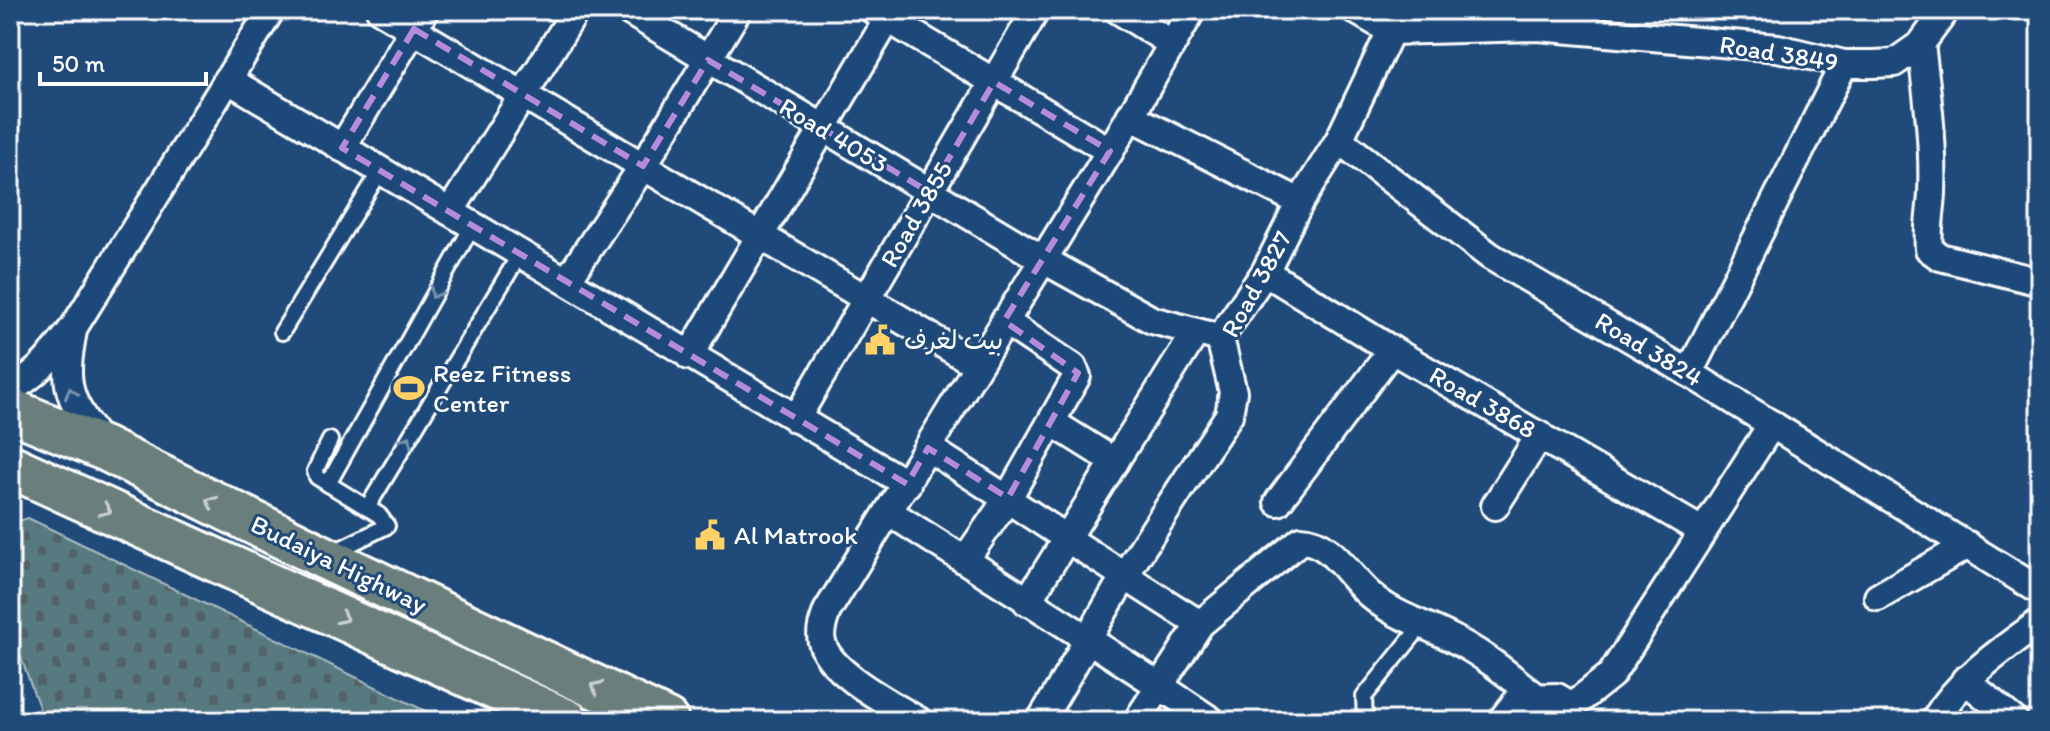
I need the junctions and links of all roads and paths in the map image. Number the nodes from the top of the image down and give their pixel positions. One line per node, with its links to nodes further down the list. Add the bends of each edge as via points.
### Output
1 (271, 10): 19 (street)
2 (380, 10): 13 (street)
3 (576, 10): 21 (street)
4 (627, 10): 17 (street, Road 4053)
5 (738, 10): 17 (street)
6 (1036, 10): 20 (street, Road 3855)
7 (1118, 10): 15 (street)
8 (1192, 10): 15 (street)
9 (1355, 10): 14 (street)
10 (1946, 10): 16 (street, Road 3849)
11 (885, 13): 20 (street); 23 (street)
12 (1540, 18): 14 (street, Road 3849); 18 (street, Road 3849, via 1778,48)
13 (420, 20): 21 (street); 25 (street)
14 (1395, 21): 24 (street, Road 3827)
15 (1171, 43): 22 (street)
16 (1921, 44): 18 (street, Road 3849, via 1894,63); 37 (street, via 1929,114 1929,249 1940,257)
17 (708, 60): 23 (street, Road 4053); 27 (street)
18 (1844, 64): 46 (street)
19 (227, 79): 25 (street); 40 (street)
20 (994, 82): 26 (street); 29 (street, Road 3855)
21 (523, 94): 27 (street); 31 (street)
22 (1130, 116): 26 (street); 30 (street)
23 (824, 130): 29 (street, Road 4053); 32 (street)
24 (1339, 140): 30 (street, Road 3827); 46 (street, Road 3824, via 1490,256)
25 (342, 148): 28 (street)
26 (1110, 151): 34 (street)
27 (643, 166): 32 (street); 36 (street)
28 (381, 170): 31 (street); 41 (lane)
29 (929, 192): 34 (street, Road 4053); 38 (street, Road 3855)
30 (1300, 202): 35 (street, Road 3827)
31 (462, 218): 33 (street); 58 (lane, one-way to 58)
32 (758, 235): 38 (street); 44 (street)
33 (520, 254): 36 (street); 65 (lane, one-way to 33)
34 (1042, 259): 39 (street); 42 (street, Road 4053, via 1152,320)
35 (1265, 272): 42 (street, Road 3827); 43 (street, Road 3868)
36 (567, 281): 44 (street)
37 (2040, 282)
38 (867, 299): 45 (street); 49 (street, Road 3855)
39 (1004, 321): 45 (street); 50 (street, via 1078,373)
40 (74, 327): 47 (street, via 40,370); 55 (street, one-way to 40, via 71,399 67,365)
41 (282, 332)
42 (1208, 335): 56 (street); 72 (street, Road 3827, via 1233,392 1229,415)
43 (1392, 350): 52 (street, Road 3868); 63 (street)
44 (689, 356): 49 (street)
45 (978, 365): 54 (street)
46 (1689, 373): 51 (street, Road 3824)
47 (10, 389)
48 (10, 410): 55 (main road, Budaiya Highway)
49 (796, 419): 59 (street)
50 (1053, 423): 56 (street); 62 (street)
51 (1772, 424): 67 (street); 69 (street, Road 3824)
52 (1540, 435): 64 (street); 67 (street, Road 3868)
53 (330, 440): 58 (lane, via 315,471)
54 (928, 448): 59 (street); 62 (street)
55 (105, 449): 70 (main road, Budaiya Highway, one-way to 55)
56 (1115, 462): 68 (street)
57 (10, 466): 60 (main road, Budaiya Highway)
58 (328, 484): 65 (lane)
59 (907, 484): 66 (street)
60 (57, 487): 61 (street); 84 (main road, Budaiya Highway, one-way to 84)
61 (10, 495)
62 (1008, 498): 68 (street); 71 (street)
63 (1278, 502)
64 (1495, 506)
65 (367, 508): 70 (lane, via 387,526)
66 (889, 512): 71 (street); 86 (street, via 827,611 821,642 845,673)
67 (1702, 531): 83 (street, via 1611,675)
68 (1068, 537): 72 (street); 75 (street)
69 (1968, 545): 73 (street, Road 3824); 74 (street)
70 (323, 557): 85 (main road, Budaiya Highway, one-way to 70)
71 (965, 560): 75 (street)
72 (1124, 577): 77 (street); 79 (street, Road 3827)
73 (2040, 591)
74 (1878, 597)
75 (1027, 602): 79 (street)
76 (2040, 622): 80 (street)
77 (1200, 624): 78 (street, via 1301,540 1321,544 1373,597); 81 (street)
78 (1421, 626): 82 (street, via 1474,650); 90 (lane, via 1364,697)
79 (1088, 638): 81 (street); 87 (street, Road 3827)
80 (1965, 680): 92 (street); 93 (street)
81 (1160, 686): 88 (street); 89 (street)
82 (1535, 696): 83 (street, via 1557,697); 91 (street, via 1519,698)
83 (1575, 714)
84 (567, 721)
85 (667, 721)
86 (919, 721)
87 (1040, 721)
88 (1137, 721)
89 (1212, 721)
90 (1365, 721)
91 (1501, 721)
92 (1934, 721)
93 (2015, 721)

